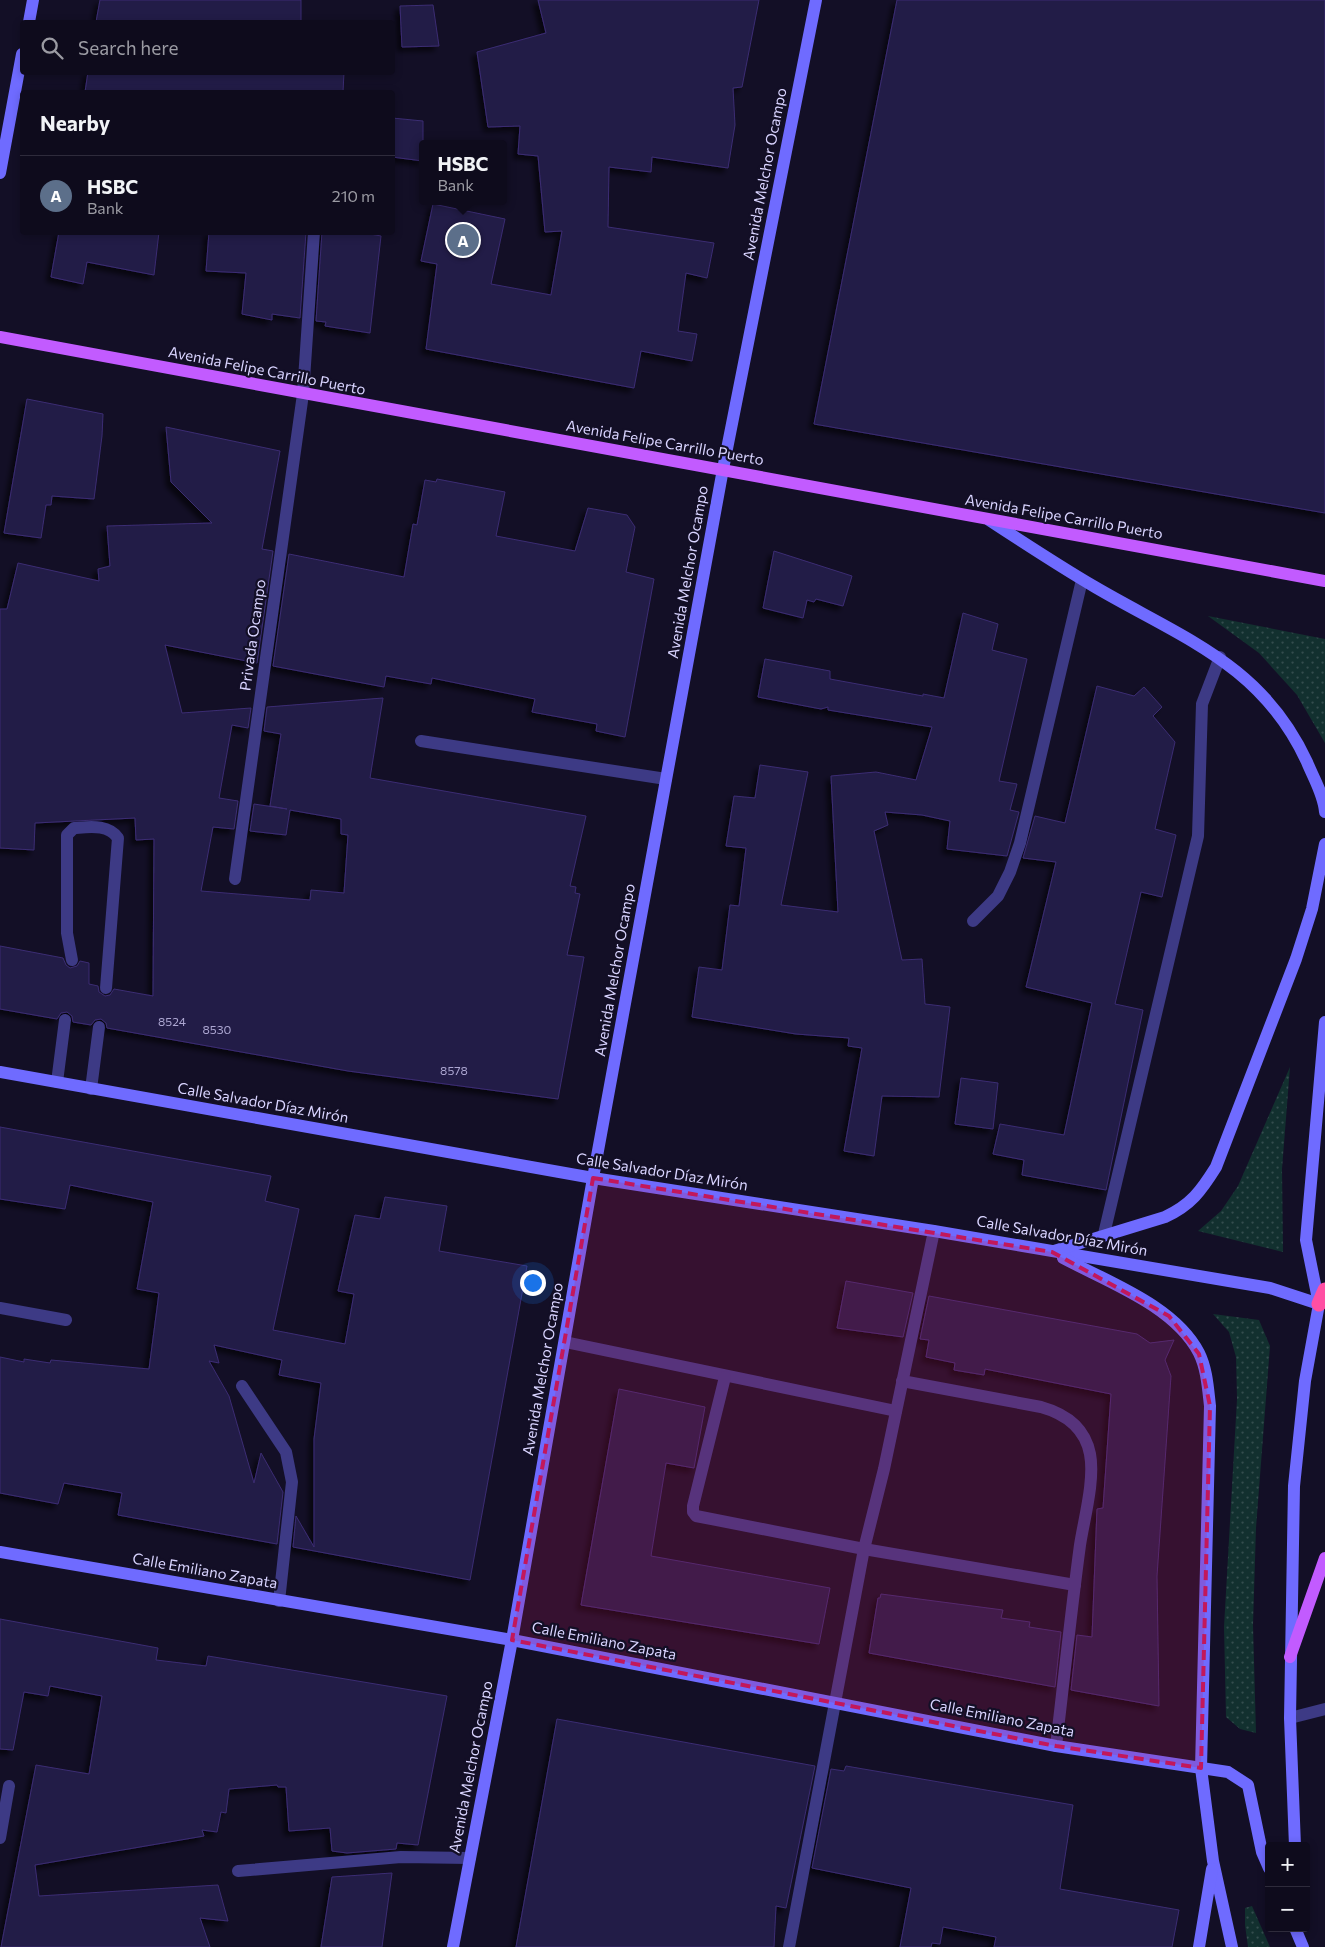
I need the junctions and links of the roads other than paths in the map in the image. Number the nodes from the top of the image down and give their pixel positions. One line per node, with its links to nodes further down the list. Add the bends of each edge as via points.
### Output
1 (33, 0): 3 (main road)
2 (816, 0): 9 (main road, Avenida Melchor Ocampo)
3 (28, 20)
4 (20, 65): 5 (main road)
5 (0, 174)
6 (314, 235): 8 (lane, Privada Ocampo)
7 (0, 337): 8 (main road, Avenida Felipe Carrillo Puerto)
8 (304, 394): 9 (main road, Avenida Felipe Carrillo Puerto); 18 (lane, Privada Ocampo)
9 (723, 469): 10 (main road, Avenida Felipe Carrillo Puerto); 15 (main road, Avenida Melchor Ocampo)
10 (989, 520): 11 (main road); 12 (main road, Avenida Felipe Carrillo Puerto)
11 (1082, 580): 13 (main road); 19 (lane, via 1013,865 998,896)
12 (1325, 582)
13 (1220, 657): 16 (main road, via 1268,700 1294,735 1315,779); 30 (lane, via 1202,704 1198,836)
14 (421, 741): 15 (lane)
15 (666, 778): 28 (main road, Avenida Melchor Ocampo)
16 (1325, 812)
17 (1325, 844): 30 (main road, via 1312,909 1296,959 1216,1167 1199,1194 1178,1211)
18 (235, 880)
19 (973, 921)
20 (72, 960): 21 (lane, via 68,933 67,835 74,828 105,828 112,830 118,838)
21 (106, 988)
22 (65, 1020): 26 (lane)
23 (1325, 1022): 33 (main road, via 1306,1240)
24 (100, 1027): 27 (lane)
25 (0, 1072): 26 (main road, Calle Salvador Díaz Mirón)
26 (57, 1082): 27 (main road, Calle Salvador Díaz Mirón)
27 (91, 1090): 28 (main road, Calle Salvador Díaz Mirón)
28 (593, 1178): 29 (main road, Calle Salvador Díaz Mirón); 36 (main road, Avenida Melchor Ocampo)
29 (934, 1231): 31 (main road, Calle Salvador Díaz Mirón); 38 (lane)
30 (1104, 1234): 31 (main road)
31 (1052, 1252): 33 (main road, Calle Salvador Díaz Mirón, via 1270,1288); 52 (main road, via 1169,1316 1187,1334 1199,1354 1210,1406)
32 (1325, 1290): 33 (highway)
33 (1322, 1305): 47 (main road, via 1305,1381 1294,1486)
34 (0, 1308): 35 (lane)
35 (66, 1320)
36 (564, 1342): 37 (lane); 46 (main road, Avenida Melchor Ocampo)
37 (725, 1377): 40 (lane); 41 (lane, via 692,1512 696,1516)
38 (902, 1381): 40 (lane); 44 (lane, via 1041,1406 1061,1413 1074,1424 1085,1438 1092,1467)
39 (242, 1386): 45 (lane, via 286,1452 292,1482)
40 (896, 1411): 41 (lane)
41 (864, 1549): 44 (lane); 48 (lane)
42 (0, 1552): 45 (main road, Calle Emiliano Zapata)
43 (1325, 1558): 47 (main road)
44 (1075, 1586): 51 (lane)
45 (280, 1601): 46 (main road, Calle Emiliano Zapata)
46 (512, 1640): 48 (main road, Calle Emiliano Zapata); 56 (main road, Avenida Melchor Ocampo)
47 (1290, 1657): 50 (main road)
48 (835, 1702): 51 (main road, Calle Emiliano Zapata); 63 (lane)
49 (1325, 1708): 50 (lane)
50 (1290, 1718): 55 (main road)
51 (1056, 1746): 52 (main road, Calle Emiliano Zapata)
52 (1201, 1768): 57 (main road, Calle Emiliano Zapata, via 1228,1772 1248,1785); 58 (main road)
53 (9, 1786): 54 (lane)
54 (0, 1838)
55 (1295, 1842)
56 (470, 1858): 59 (lane, via 401,1857); 62 (main road, Avenida Melchor Ocampo)
57 (1265, 1859)
58 (1213, 1861): 64 (main road); 65 (main road)
59 (238, 1871)
60 (1297, 1932): 66 (main road)
61 (1303, 1932): 66 (main road)
62 (453, 1947)
63 (789, 1947)
64 (1199, 1947)
65 (1232, 1947)
66 (1304, 1947)

